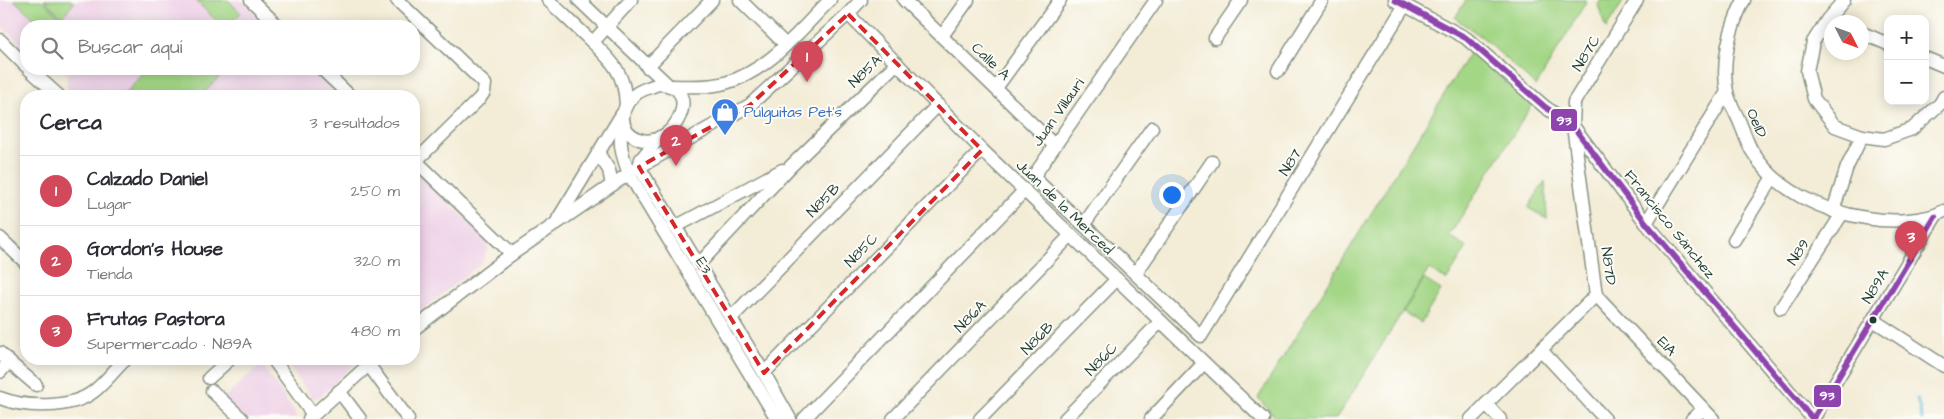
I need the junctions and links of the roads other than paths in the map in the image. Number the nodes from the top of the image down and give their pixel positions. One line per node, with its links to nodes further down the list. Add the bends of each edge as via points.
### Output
1 (251, 0): 22 (street)
2 (397, 0): 23 (street)
3 (548, 0): 31 (street, E3)
4 (578, 0): 25 (street)
5 (631, 0): 25 (street)
6 (712, 0): 38 (street)
7 (740, 0): 33 (street)
8 (830, 0): 33 (street)
9 (861, 0): 20 (street)
10 (904, 0): 27 (street, Calle A)
11 (968, 0): 27 (street)
12 (1060, 0): 43 (street)
13 (1156, 0): 54 (street, Juan Villauri)
14 (1241, 0): 29 (street)
15 (1322, 0): 39 (street)
16 (1637, 0): 50 (street, N87C, via 1574,102)
17 (1744, 0): 46 (street, Oe1D, via 1736,15 1725,62)
18 (1844, 0): 21 (street)
19 (1400, 3): 50 (street, Francisco Sánchez, via 1466,38 1545,107); 85 (street, N87)
20 (848, 14): 36 (street, Juan de la Merced); 61 (street, via 750,105)
21 (1834, 15)
22 (272, 20)
23 (418, 20)
24 (420, 22): 57 (street, via 485,84 480,98)
25 (606, 26): 31 (street); 38 (street)
26 (1824, 28): 52 (street, via 1813,42 1807,71 1814,99 1835,126)
27 (942, 36): 43 (street, Calle A)
28 (1869, 36): 32 (street)
29 (1215, 38)
30 (0, 40): 34 (street)
31 (593, 42): 49 (street, E3, via 618,70 625,90)
32 (1884, 42)
33 (786, 45): 42 (street, via 744,76 724,83)
34 (20, 60)
35 (1929, 60): 37 (street)
36 (897, 63): 48 (street, Juan de la Merced); 60 (street, N85A)
37 (1944, 66)
38 (647, 67): 42 (street)
39 (1278, 71)
40 (36, 75): 44 (street)
41 (328, 75): 45 (street)
42 (669, 85): 49 (street, via 646,88 637,94); 53 (street, via 683,101 683,110 676,124)
43 (996, 88): 54 (street, Calle A)
44 (53, 90)
45 (344, 90)
46 (1727, 92): 62 (street, Oe1D, via 1752,151); 67 (street)
47 (1944, 97): 52 (street, via 1912,129 1884,139)
48 (938, 105): 55 (street, Juan de la Merced); 81 (street, N85B)
49 (624, 113): 53 (street, via 628,132 648,141); 56 (street); 61 (street, E3, via 621,151)
50 (1573, 126): 67 (street, Francisco Sánchez); 79 (street, N87D)
51 (1152, 128): 69 (street)
52 (1862, 136): 65 (street, N89, via 1847,167)
53 (660, 137): 61 (street)
54 (1054, 144): 69 (street, Juan Villauri, via 1033,177)
55 (982, 150): 64 (street, Juan de la Merced); 96 (street, N85C)
56 (598, 153): 63 (street, via 609,170); 68 (street)
57 (420, 155)
58 (1212, 162): 77 (street)
59 (420, 165): 74 (street)
60 (791, 166): 70 (street, N85A); 76 (street, N85A)
61 (634, 171): 63 (street); 70 (street, E3); 106 (street, E3)
62 (1773, 176): 65 (street, Oe1D, via 1807,200); 73 (street)
63 (612, 185): 68 (street)
64 (1025, 190): 71 (street, Juan de la Merced); 108 (street)
65 (1837, 212): 66 (street, N89A, via 1883,221); 80 (street, N89)
66 (1939, 214): 82 (street, N89A)
67 (1646, 222): 82 (street, Francisco Sánchez, via 1813,419)
68 (556, 223): 74 (street)
69 (1084, 224): 77 (street, Juan Villauri)
70 (675, 227): 76 (street, E3)
71 (1071, 236): 78 (street, Juan de la Merced); 109 (street, N86A)
72 (0, 238): 75 (street)
73 (1734, 240)
74 (512, 254): 84 (street)
75 (20, 257)
76 (698, 265): 81 (street, E3)
77 (1136, 273): 85 (street, Juan Villauri)
78 (1117, 279): 83 (street, Juan de la Merced); 110 (street, N86B)
79 (1596, 296): 86 (street, N87D); 101 (street, E1A)
80 (1781, 308)
81 (731, 318): 96 (street, E3)
82 (1873, 320): 94 (street)
83 (1160, 322): 88 (street, Juan de la Merced); 111 (street, N86C)
84 (420, 324)
85 (1202, 336)
86 (1541, 350): 100 (street, N87D); 116 (street)
87 (5, 357): 95 (street); 97 (street)
88 (1204, 363): 112 (street); 113 (street, Juan de la Merced)
89 (120, 365): 99 (street, via 93,392 78,400 62,404 22,404)
90 (225, 365): 103 (street, via 211,384)
91 (277, 365): 102 (street)
92 (367, 365): 98 (street)
93 (374, 365): 105 (street)
94 (1944, 366)
95 (0, 372)
96 (764, 372): 107 (street, E3)
97 (36, 385)
98 (339, 390): 102 (street); 104 (street)
99 (0, 398)
100 (1486, 404): 114 (street, N87D); 115 (street)
101 (1703, 409): 117 (street); 118 (street, E1A)
102 (311, 417)
103 (242, 419)
104 (360, 419)
105 (408, 419)
106 (777, 419)
107 (790, 419)
108 (804, 419)
109 (893, 419)
110 (980, 419)
111 (1065, 419)
112 (1151, 419)
113 (1263, 419)
114 (1471, 419)
115 (1500, 419)
116 (1605, 419)
117 (1692, 419)
118 (1713, 419)

